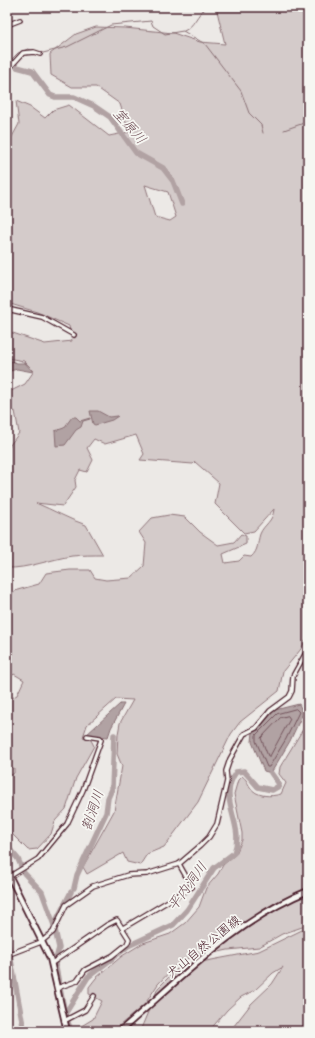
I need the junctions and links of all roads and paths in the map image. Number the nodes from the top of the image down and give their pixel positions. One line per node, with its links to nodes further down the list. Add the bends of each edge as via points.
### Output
1 (20, 20): 2 (street)
2 (7, 25)
3 (40, 54): 4 (street, via 23,53)
4 (11, 64)
5 (7, 309): 6 (street, via 42,317)
6 (74, 335)
7 (308, 649): 9 (street, via 293,676 289,697 270,711 256,728 244,734 230,759 214,830)
8 (87, 736): 11 (street, via 101,740 71,817 38,859)
9 (179, 864): 13 (street, via 192,887); 14 (street, via 147,874 134,873 98,884 66,905 56,928)
10 (7, 871): 11 (main road)
11 (8, 877): 14 (main road)
12 (308, 891): 21 (main road, 犬山自然公園線, via 268,910 229,937)
13 (123, 928): 16 (street, via 117,920); 17 (street, via 128,939 127,944 102,963 88,968 77,981)
14 (42, 941): 15 (street); 16 (main road)
15 (9, 954)
16 (52, 963): 17 (main road)
17 (59, 987): 19 (main road)
18 (94, 996): 19 (street, via 85,1010)
19 (64, 1021): 20 (main road)
20 (67, 1031)
21 (120, 1031)

